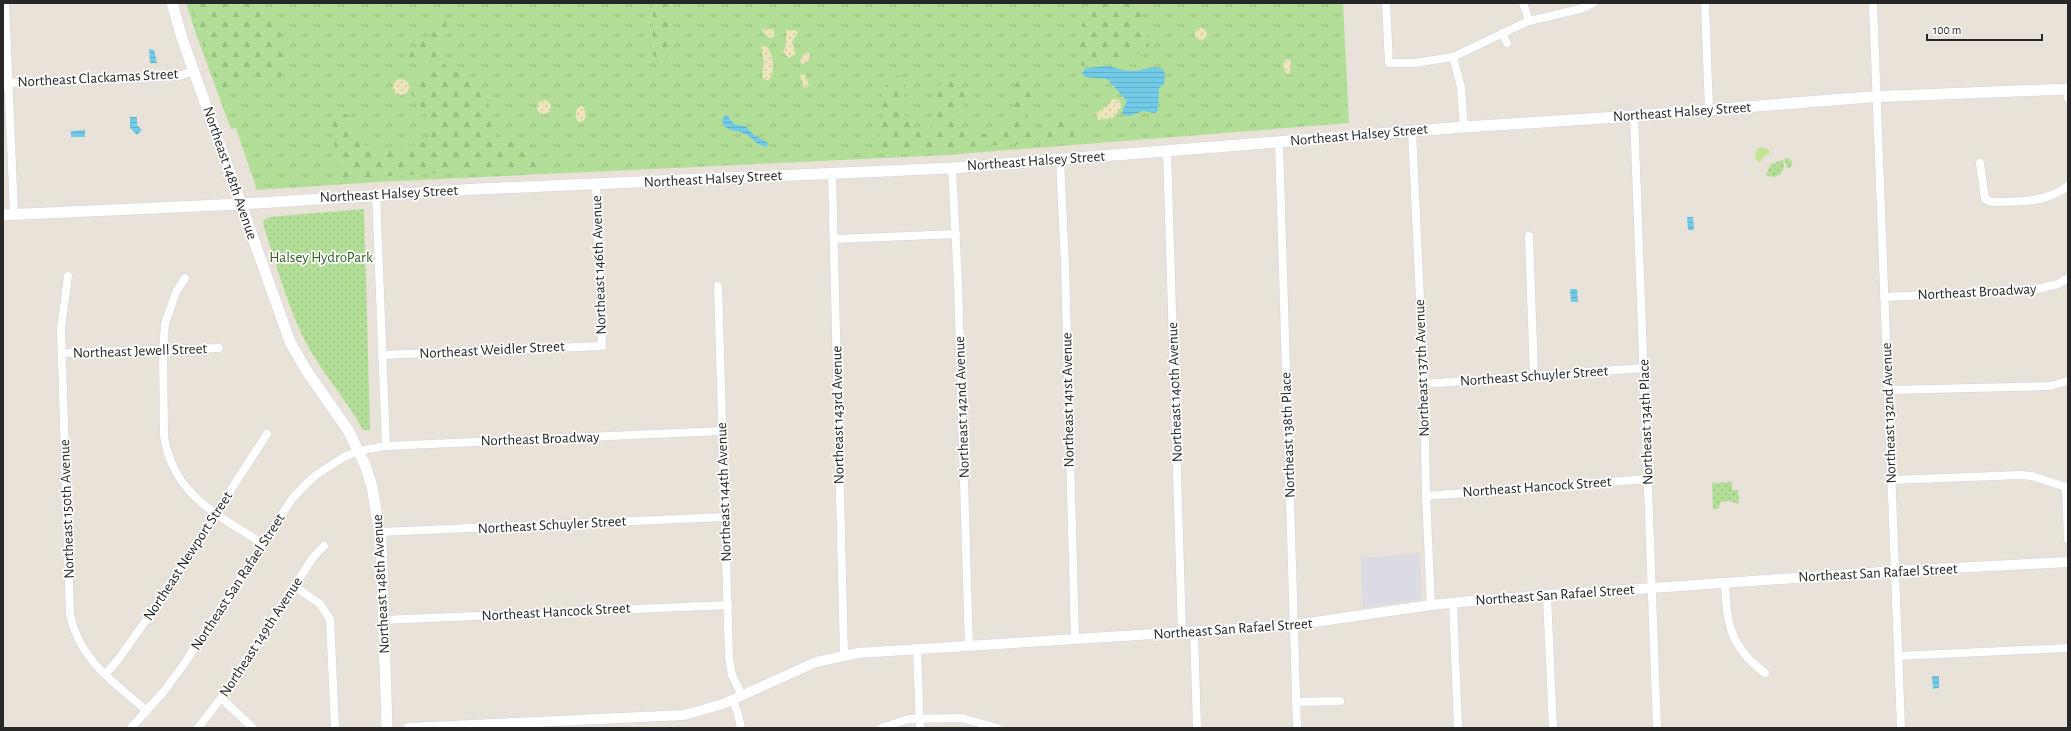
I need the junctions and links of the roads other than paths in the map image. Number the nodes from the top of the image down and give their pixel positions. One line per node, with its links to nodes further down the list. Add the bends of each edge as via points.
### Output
1 (5, 3): 13 (street)
2 (172, 3): 12 (main road, Northeast 148th Avenue)
3 (1386, 3): 11 (street, via 1389,63)
4 (1523, 3): 8 (street)
5 (1593, 3): 8 (street)
6 (1705, 3): 16 (street)
7 (1874, 3): 15 (street, Northeast 132nd Avenue)
8 (1529, 20): 9 (street)
9 (1502, 33): 10 (street); 11 (street)
10 (1507, 43)
11 (1453, 57): 18 (street, via 1461,87)
12 (194, 71): 13 (street, Northeast Clackamas Street, via 179,76); 29 (main road, Northeast 148th Avenue)
13 (6, 84): 30 (street)
14 (2068, 92): 15 (main road, Northeast Halsey Street)
15 (1877, 97): 16 (main road, Northeast Halsey Street); 39 (street, Northeast 132nd Avenue)
16 (1709, 110): 17 (main road, Northeast Halsey Street)
17 (1634, 116): 18 (main road, Northeast Halsey Street); 45 (street, Northeast 134th Place)
18 (1464, 127): 19 (main road, Northeast Halsey Street)
19 (1412, 131): 20 (main road, Northeast Halsey Street); 47 (street, Northeast 137th Avenue)
20 (1279, 142): 21 (main road, Northeast Halsey Street); 74 (street, Northeast 138th Place)
21 (1167, 151): 22 (main road, Northeast Halsey Street); 75 (street, Northeast 140th Avenue)
22 (1060, 160): 24 (main road, Northeast Halsey Street); 77 (street, Northeast 141st Avenue)
23 (1980, 164): 27 (street, via 1985,199 1991,202 2037,200)
24 (952, 168): 25 (main road, Northeast Halsey Street); 32 (street, Northeast 142nd Avenue)
25 (832, 174): 26 (main road, Northeast Halsey Street); 34 (street, Northeast 143rd Avenue)
26 (596, 184): 28 (main road, Northeast Halsey Street); 40 (street, Northeast 146th Avenue)
27 (2068, 186)
28 (376, 194): 29 (main road, Northeast Halsey Street); 44 (street)
29 (241, 204): 30 (main road, Northeast Halsey Street); 53 (main road, Northeast 148th Avenue, via 290,342)
30 (14, 214): 31 (main road, Northeast Halsey Street)
31 (3, 215)
32 (956, 234): 34 (street); 78 (street, Northeast 142nd Avenue)
33 (1529, 236): 46 (street)
34 (835, 238): 81 (street, Northeast 143rd Avenue)
35 (68, 276): 43 (street, Northeast 150th Avenue, via 62,310)
36 (185, 278): 42 (street, via 168,310)
37 (2068, 278): 39 (street, Northeast Broadway, via 2058,284 2034,290)
38 (718, 286): 50 (street, Northeast 144th Avenue)
39 (1884, 297): 49 (street, Northeast 132nd Avenue)
40 (602, 346): 44 (street, Northeast Weidler Street)
41 (219, 348): 42 (street, Northeast Jewell Street)
42 (163, 350): 43 (street, Northeast Jewell Street); 58 (street, via 166,450 182,484)
43 (62, 353): 84 (street, Northeast 150th Avenue, via 70,615 78,642 87,657)
44 (382, 355): 52 (street)
45 (1644, 368): 46 (street, Northeast Schuyler Street); 54 (street, Northeast 134th Place)
46 (1534, 376): 47 (street, Northeast Schuyler Street)
47 (1424, 384): 57 (street, Northeast 137th Avenue)
48 (2067, 384): 49 (street)
49 (1888, 390): 55 (street, Northeast 132nd Avenue)
50 (722, 431): 52 (street, Northeast Broadway); 59 (street, Northeast 144th Avenue)
51 (267, 434): 58 (street, Northeast Newport Street)
52 (386, 446): 53 (street, Northeast Broadway)
53 (358, 451): 60 (main road, Northeast 148th Avenue, via 372,486); 62 (street, Northeast San Rafael Street, via 329,466 304,486 292,499)
54 (1648, 479): 57 (street, Northeast Hancock Street); 68 (street, Northeast 134th Place)
55 (1891, 480): 56 (street, via 2020,475); 65 (street, Northeast 132nd Avenue)
56 (2067, 487): 61 (street)
57 (1426, 496): 72 (street, Northeast 137th Avenue)
58 (215, 513): 62 (street); 84 (street, Northeast Newport Street, via 147,619)
59 (725, 517): 60 (street, Northeast Schuyler Street); 71 (street, Northeast 144th Avenue)
60 (380, 532): 73 (main road, Northeast 148th Avenue)
61 (2068, 539)
62 (262, 544): 89 (street, Northeast San Rafael Street, via 184,664)
63 (324, 546): 67 (street, Northeast 149th Avenue)
64 (2068, 562): 65 (street, Northeast San Rafael Street)
65 (1895, 571): 66 (street, Northeast San Rafael Street); 82 (street, Northeast 132nd Avenue)
66 (1725, 583): 68 (street, Northeast San Rafael Street); 83 (street, via 1728,620 1734,637 1749,661)
67 (294, 586): 85 (street, Northeast 149th Avenue); 94 (street, via 320,604 330,619)
68 (1652, 588): 69 (street, Northeast San Rafael Street); 105 (street, Northeast 134th Place)
69 (1547, 596): 70 (street, Northeast San Rafael Street); 104 (street)
70 (1453, 603): 72 (street, Northeast San Rafael Street); 103 (street)
71 (728, 605): 73 (street, Northeast Hancock Street); 86 (street, Northeast 144th Avenue, via 729,665)
72 (1431, 605): 74 (street, Northeast San Rafael Street)
73 (383, 620): 95 (main road, Northeast 148th Avenue)
74 (1294, 625): 76 (street, Northeast San Rafael Street); 88 (street, Northeast 138th Place)
75 (1182, 632): 76 (street, Northeast San Rafael Street); 77 (street, Northeast San Rafael Street)
76 (1194, 632): 101 (street)
77 (1075, 640): 78 (street, Northeast San Rafael Street)
78 (969, 647): 80 (street, Northeast San Rafael Street)
79 (2068, 648): 82 (street)
80 (917, 650): 81 (street, Northeast San Rafael Street); 90 (street)
81 (844, 656): 86 (street, Northeast San Rafael Street, via 805,666)
82 (1898, 656): 106 (street, Northeast 132nd Avenue)
83 (1765, 673)
84 (105, 674): 89 (street, Northeast 150th Avenue)
85 (221, 698): 92 (street, Northeast 149th Avenue); 93 (street)
86 (737, 698): 96 (street, Northeast San Rafael Street, via 704,710 668,717); 97 (street, Northeast 144th Avenue)
87 (1340, 701): 88 (street)
88 (1297, 702): 102 (street, Northeast 138th Place)
89 (147, 711): 91 (street, Northeast San Rafael Street)
90 (919, 718): 98 (street, via 900,720); 99 (street); 100 (street, via 962,718)
91 (131, 728)
92 (198, 728)
93 (253, 728)
94 (335, 728)
95 (386, 728)
96 (408, 728)
97 (740, 728)
98 (881, 728)
99 (920, 728)
100 (997, 728)
101 (1197, 728)
102 (1298, 728)
103 (1458, 728)
104 (1552, 728)
105 (1658, 728)
106 (1901, 728)

